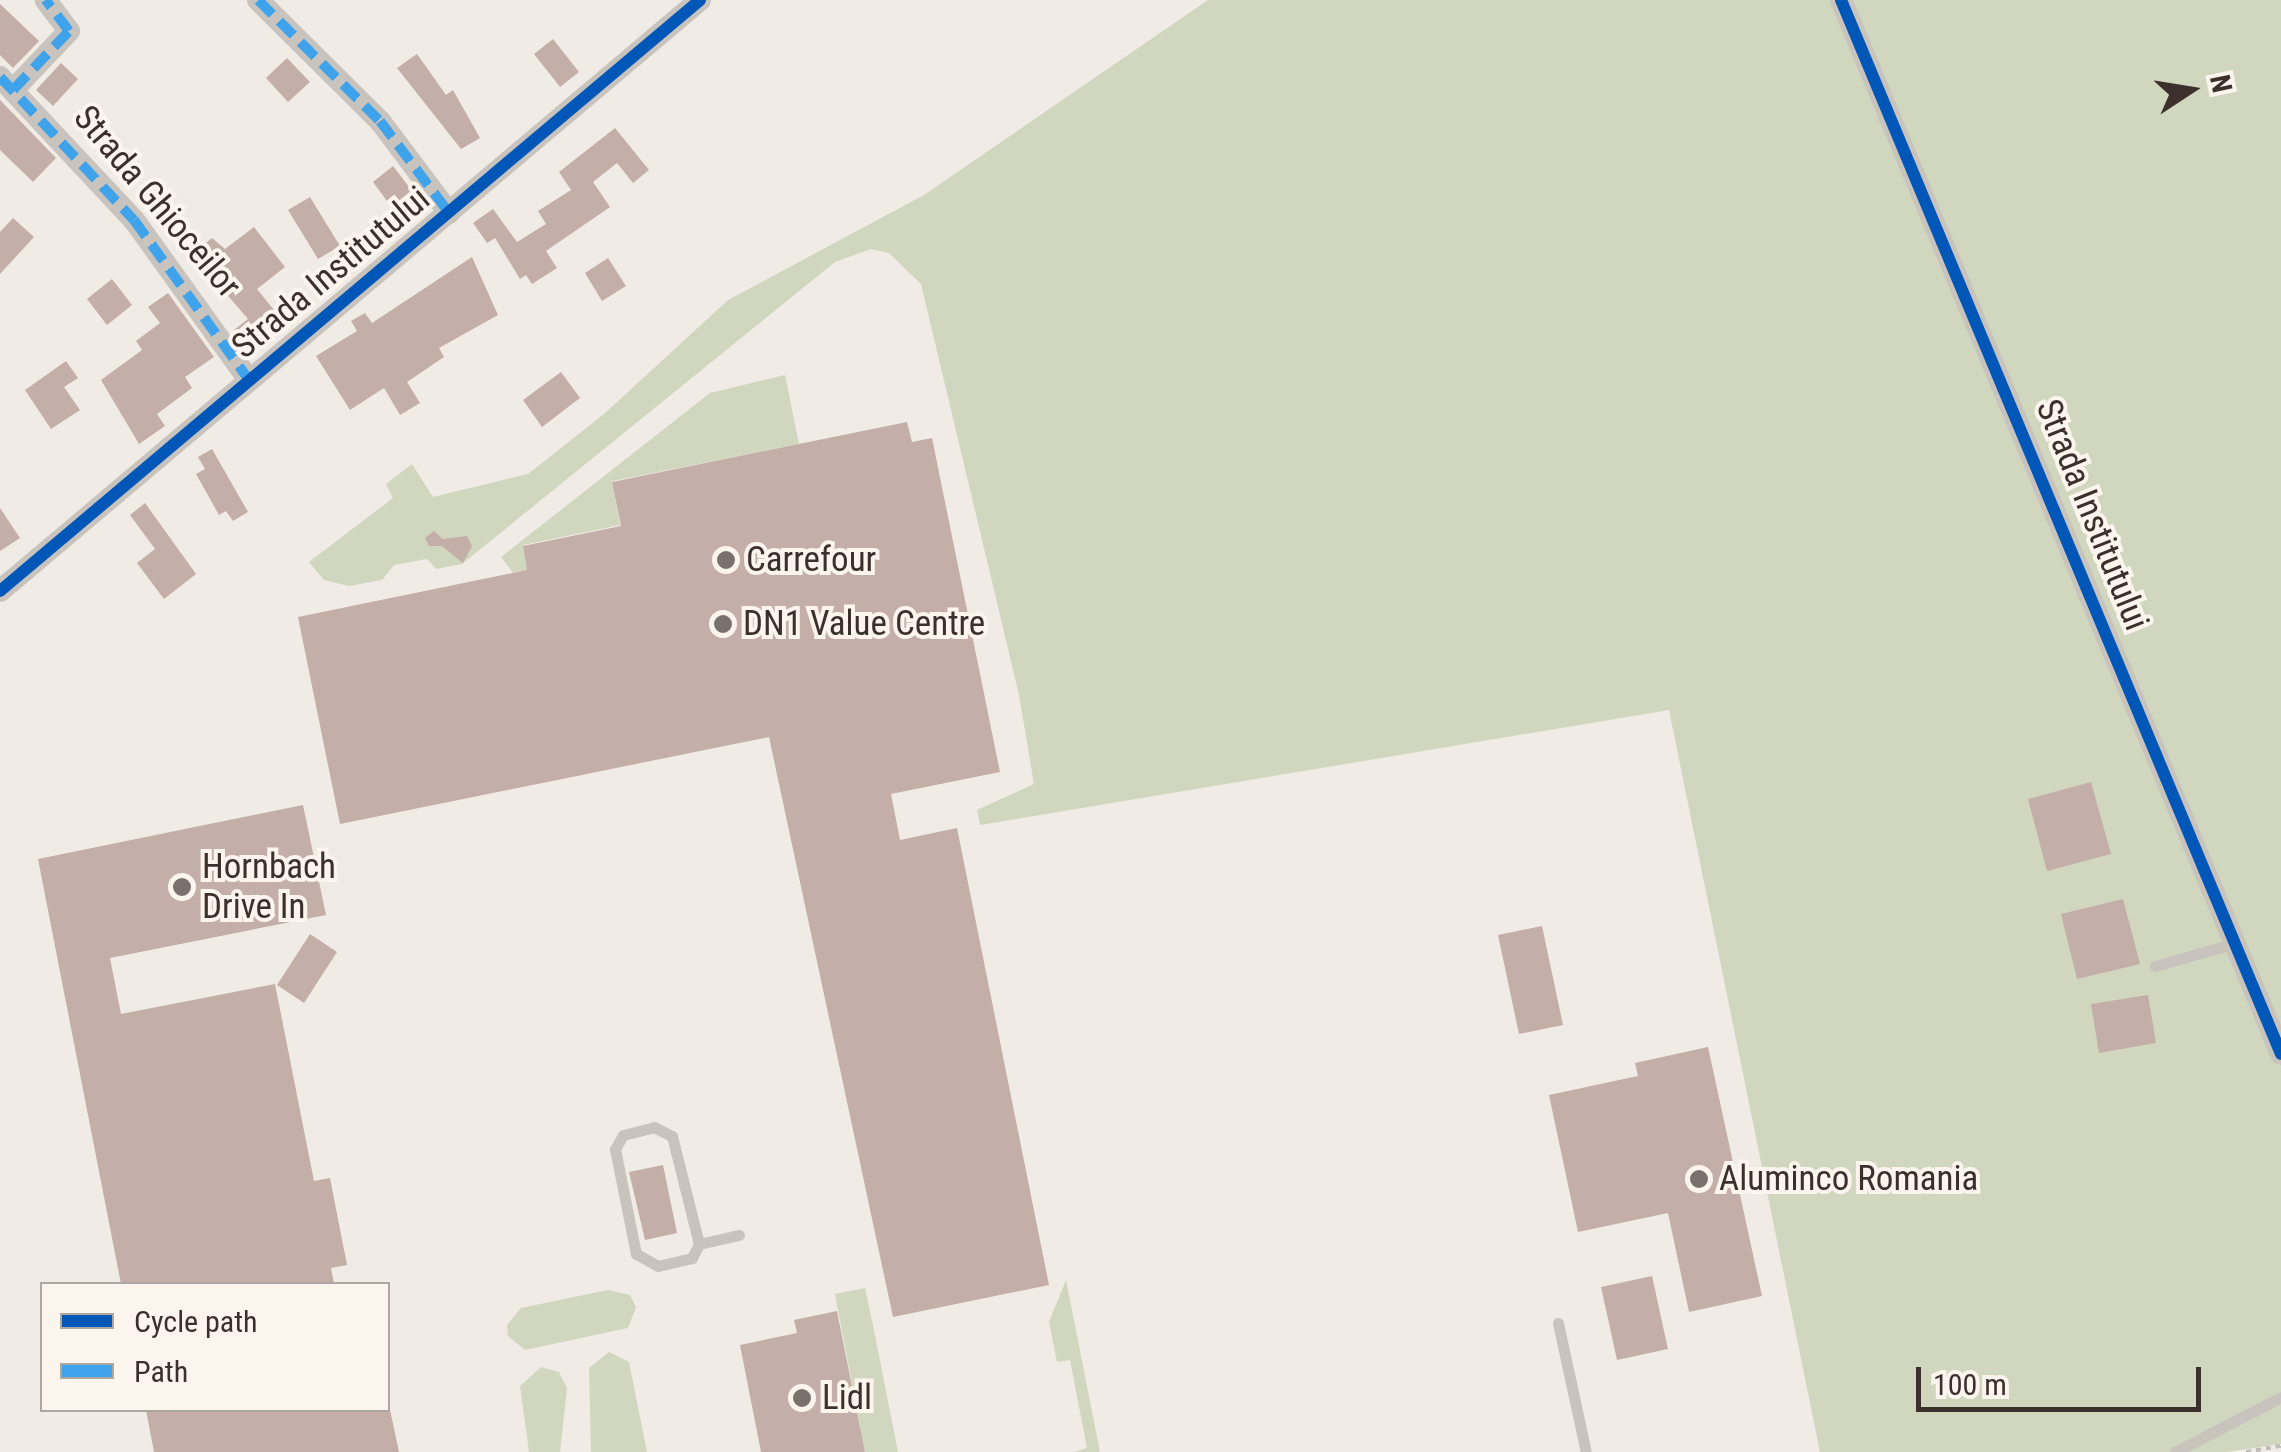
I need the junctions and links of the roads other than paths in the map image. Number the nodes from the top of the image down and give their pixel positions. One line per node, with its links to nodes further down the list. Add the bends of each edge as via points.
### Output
1 (46, 0): 5 (street, via 69,30)
2 (258, 0): 6 (street, via 380,120)
3 (700, 0): 6 (street, Strada Institutului)
4 (1841, 0): 9 (street, Strada Institutului)
5 (6, 84): 7 (street, Strada Ghioceilor, via 134,220)
6 (449, 213): 7 (street, Strada Institutului)
7 (249, 380): 8 (street, Strada Institutului)
8 (0, 591)
9 (2234, 943): 10 (lane); 11 (street, Strada Institutului)
10 (2154, 966)
11 (2281, 1054)
12 (739, 1235): 13 (lane)
13 (698, 1244): 13 (lane, via 672,1136 654,1127 624,1135 614,1149 636,1254 658,1266 692,1258)
14 (1558, 1323): 16 (lane)
15 (2281, 1396): 17 (lane)
16 (1586, 1452)
17 (2174, 1452)

